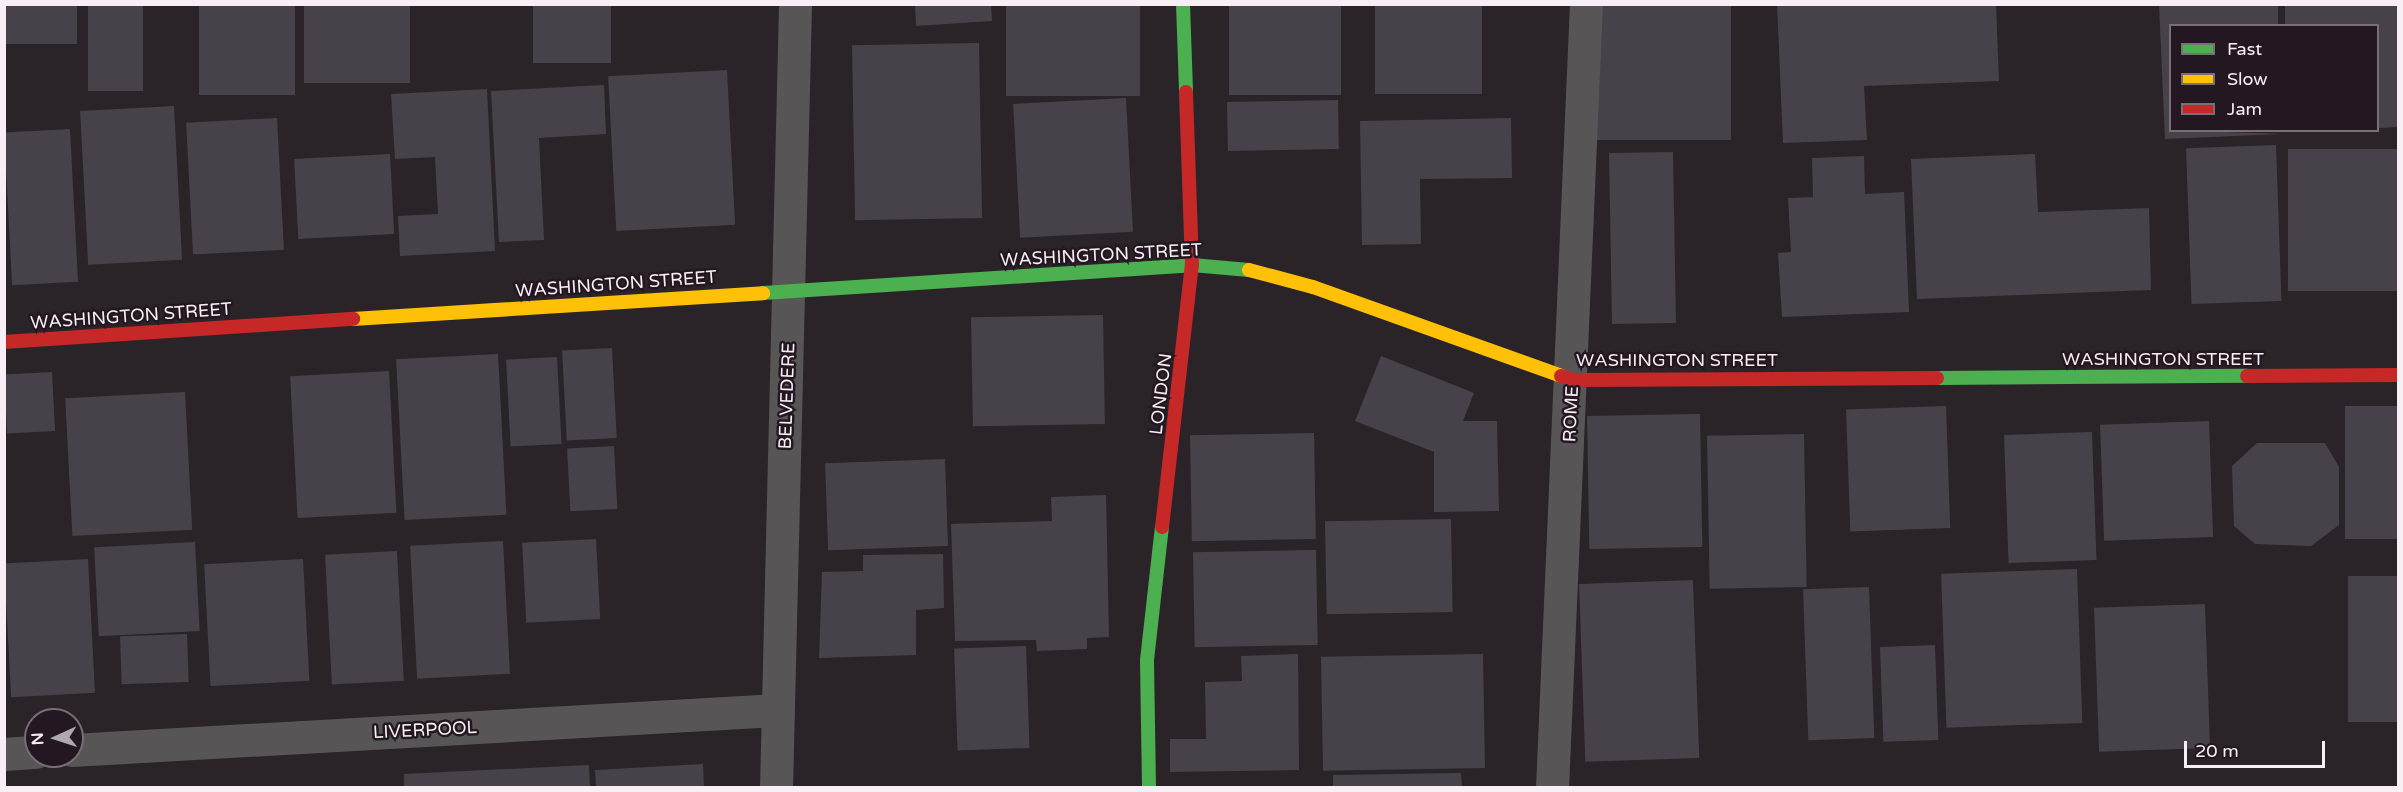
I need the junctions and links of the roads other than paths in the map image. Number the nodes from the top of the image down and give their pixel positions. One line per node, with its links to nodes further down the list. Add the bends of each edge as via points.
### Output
1 (795, 4): 5 (street, BELVEDERE)
2 (1184, 4): 4 (street, LONDON)
3 (1586, 4): 8 (street, ROME)
4 (1192, 265): 5 (street, WASHINGTON STREET); 8 (street, WASHINGTON STREET, via 1259,271 1313,286); 14 (street, LONDON, via 1147,660)
5 (790, 292): 6 (street, WASHINGTON STREET); 9 (street, BELVEDERE)
6 (4, 342)
7 (2398, 375): 8 (street, WASHINGTON STREET)
8 (1573, 380): 15 (street, ROME)
9 (777, 710): 10 (street, LIVERPOOL); 13 (street, BELVEDERE)
10 (84, 749)
11 (24, 753): 12 (street)
12 (4, 754)
13 (776, 788)
14 (1149, 788)
15 (1552, 788)

